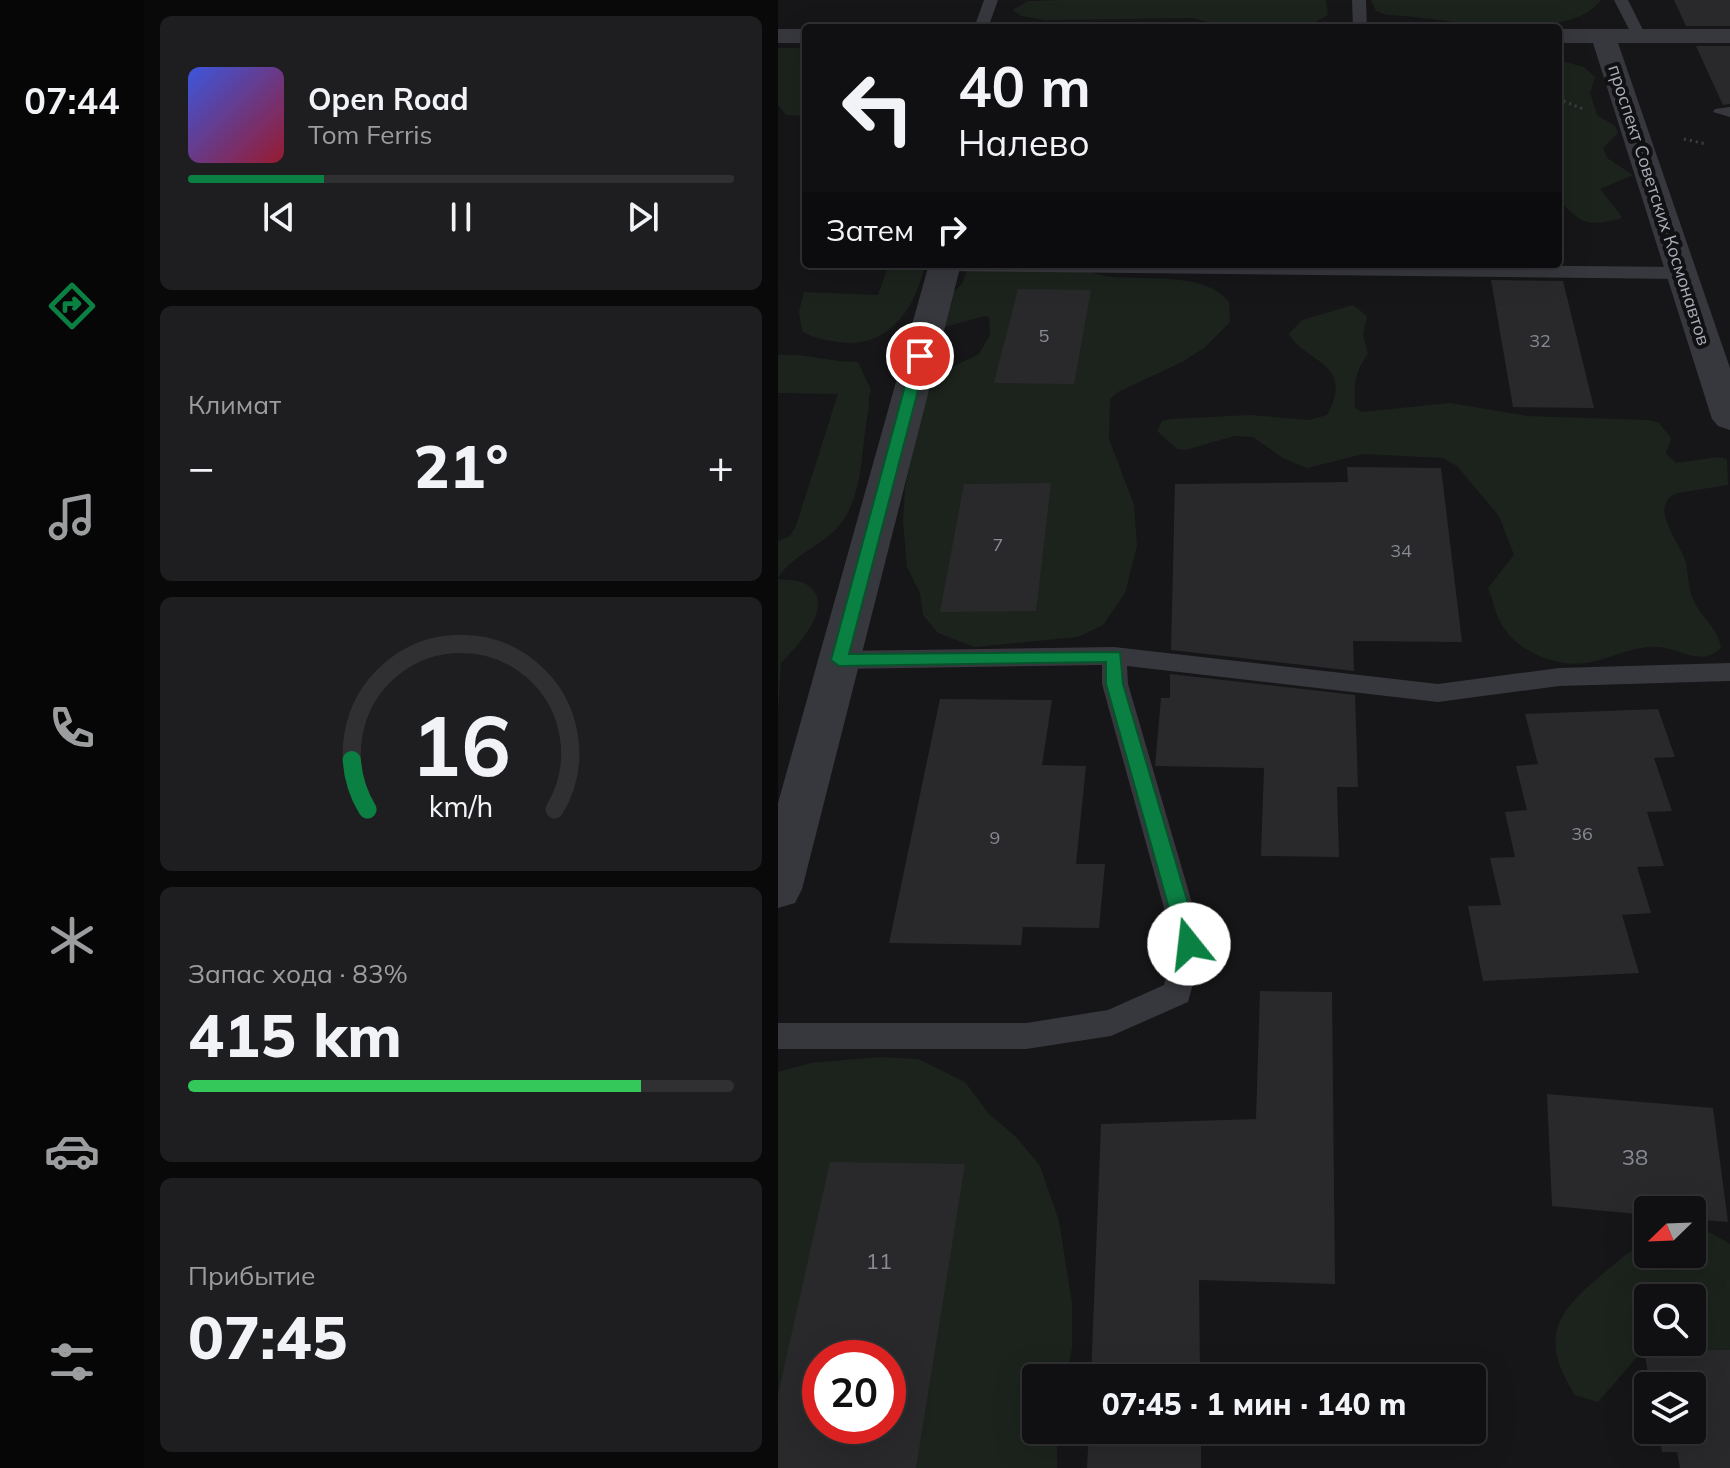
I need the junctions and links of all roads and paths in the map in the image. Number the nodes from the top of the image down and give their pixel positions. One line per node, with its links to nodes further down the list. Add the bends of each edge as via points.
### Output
1 (991, 0): 4 (lane)
2 (1359, 0): 5 (lane)
3 (1621, 0): 10 (lane)
4 (982, 24)
5 (1360, 24)
6 (778, 36): 7 (street)
7 (802, 36)
8 (1562, 36): 9 (street)
9 (1603, 36): 10 (street); 14 (street, проспект Советских Космонавтов)
10 (1639, 36): 11 (street)
11 (1730, 36)
12 (944, 268): 17 (street)
13 (1272, 268): 14 (lane)
14 (1681, 273): 15 (street, проспект Советских Космонавтов)
15 (1730, 419)
16 (1114, 656): 17 (lane); 18 (lane, via 1438,693 1559,677); 20 (lane, via 1115,684 1189,944 1177,993 1111,1023 1026,1036)
17 (839, 660): 19 (street)
18 (1730, 672)
19 (778, 889)
20 (778, 1036)

